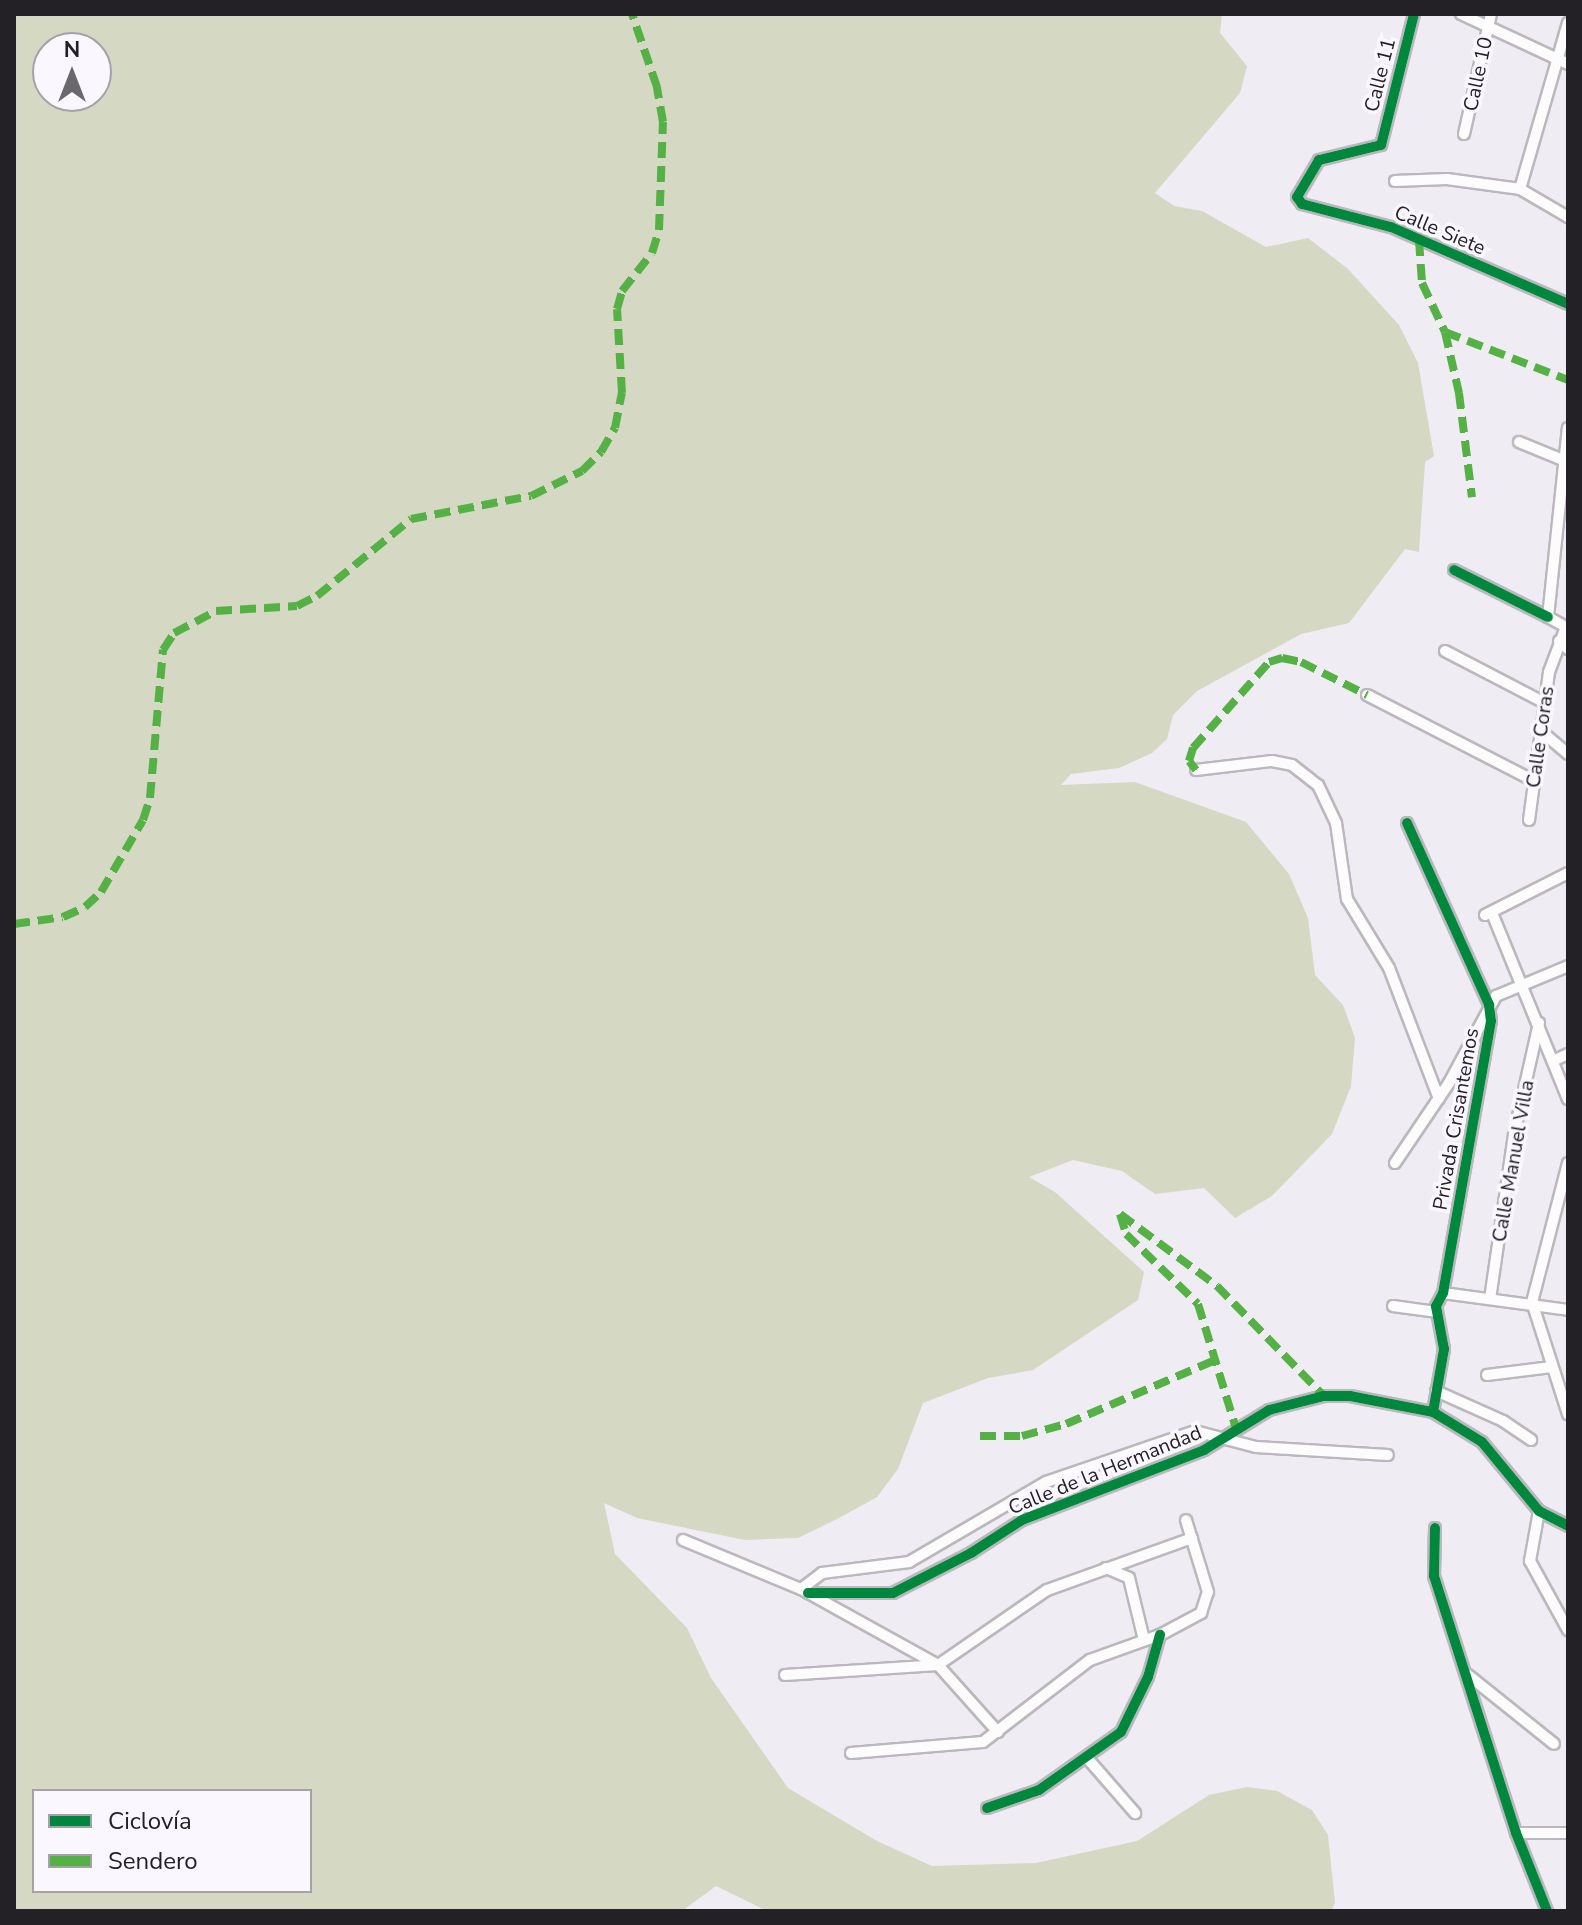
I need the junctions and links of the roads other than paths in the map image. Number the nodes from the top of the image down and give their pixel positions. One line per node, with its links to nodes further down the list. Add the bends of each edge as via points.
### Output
1 (1414, 14): 9 (street, Calle 11, via 1381,145 1319,160)
2 (1461, 14): 3 (street)
3 (1490, 20): 5 (street); 6 (street, Calle 10)
4 (1568, 23): 5 (street)
5 (1562, 61): 8 (street)
6 (1464, 134)
7 (1395, 181): 8 (street, via 1447,179)
8 (1520, 189): 10 (street)
9 (1297, 197): 11 (street, Calle Siete, via 1302,204 1391,227)
10 (1568, 217)
11 (1568, 304)
12 (1568, 428): 14 (street)
13 (1519, 442): 14 (street)
14 (1563, 460): 16 (street)
15 (1454, 570): 16 (street, Calle Coras)
16 (1548, 617): 17 (street, Calle Coras)
17 (1567, 625): 18 (street, Calle Coras)
18 (1559, 641): 19 (street); 22 (street, Calle Coras)
19 (1568, 649)
20 (1445, 651): 22 (street)
21 (1367, 695): 26 (street)
22 (1545, 703): 23 (street, Calle Coras)
23 (1542, 732): 24 (street); 26 (street, Calle Coras)
24 (1568, 754)
25 (1196, 770): 36 (street, via 1272,761 1300,768 1318,785 1336,823 1347,899 1389,968)
26 (1534, 781): 27 (street, Calle Coras)
27 (1529, 820)
28 (1407, 823): 32 (street, Privada Crisantemos)
29 (1568, 873): 31 (street, via 1489,914)
30 (1568, 966): 31 (street)
31 (1526, 987): 32 (street, via 1503,990); 33 (street)
32 (1489, 1005): 36 (street); 40 (street, Privada Crisantemos, via 1491,1031)
33 (1539, 1023): 35 (street); 41 (street, Calle Manuel Villa, via 1514,1134)
34 (1568, 1054): 35 (street, Calle Manuel Villa)
35 (1555, 1060): 37 (street)
36 (1439, 1099): 38 (street)
37 (1568, 1099)
38 (1395, 1163)
39 (1568, 1163): 42 (street)
40 (1443, 1293): 41 (street); 45 (street, Privada Crisantemos)
41 (1490, 1299): 42 (street)
42 (1532, 1302): 44 (street); 46 (street)
43 (1393, 1306): 45 (street)
44 (1568, 1310)
45 (1436, 1312): 48 (street, via 1444,1349)
46 (1552, 1367): 47 (street); 50 (street)
47 (1487, 1375)
48 (1436, 1391): 49 (street); 52 (street, via 1503,1421)
49 (1433, 1412): 51 (street, Calle de la Hermandad, via 1324,1396 1269,1410); 56 (street, via 1482,1442)
50 (1568, 1414)
51 (1226, 1437): 53 (street, via 1256,1447); 54 (street, via 1195,1431); 55 (street, Calle de la Hermandad)
52 (1531, 1440)
53 (1388, 1455)
54 (1091, 1467): 55 (street); 63 (street, via 1046,1482 909,1562 822,1573)
55 (1100, 1488): 63 (street, Calle de la Hermandad, via 1022,1520 893,1593)
56 (1539, 1511): 58 (street); 64 (street, via 1530,1561)
57 (1186, 1520): 60 (street)
58 (1568, 1526)
59 (1435, 1528): 69 (street, via 1434,1576)
60 (1192, 1538): 62 (street); 65 (street, via 1208,1592 1201,1613)
61 (683, 1540): 63 (street)
62 (1104, 1568): 66 (street, via 1129,1578); 67 (street, via 1047,1590)
63 (805, 1591): 67 (street)
64 (1568, 1630)
65 (1160, 1635): 66 (street); 73 (street, via 1148,1677 1121,1732)
66 (1144, 1640): 70 (street, via 1090,1660)
67 (938, 1665): 68 (street); 70 (street)
68 (785, 1675)
69 (1468, 1675): 71 (street); 76 (street)
70 (998, 1732): 72 (street, via 969,1745)
71 (1554, 1744)
72 (851, 1753)
73 (1088, 1759): 74 (street, via 1039,1790); 75 (street)
74 (987, 1808)
75 (1135, 1813)
76 (1516, 1833): 77 (street); 78 (street)
77 (1568, 1833)
78 (1547, 1911)

